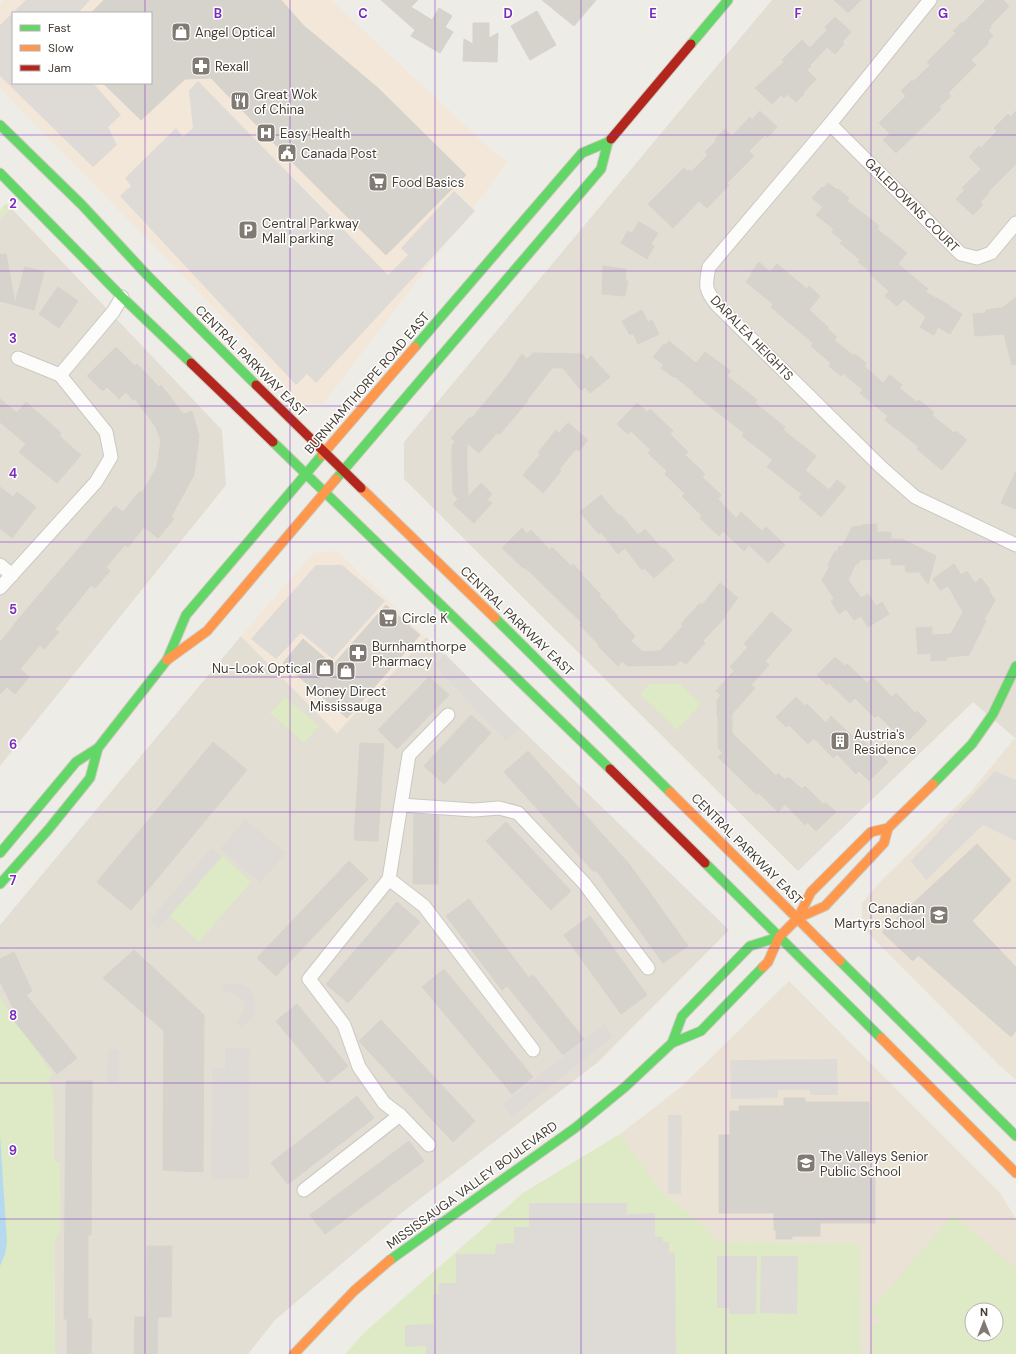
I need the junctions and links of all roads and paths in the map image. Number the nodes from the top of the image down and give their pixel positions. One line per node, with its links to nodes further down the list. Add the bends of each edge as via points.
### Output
1 (728, 0): 5 (street, BURNHAMTHORPE ROAD EAST)
2 (930, 0): 3 (street, DARALEA HEIGHTS)
3 (830, 124): 7 (street, GALEDOWNS COURT, via 962,254 977,258 991,253); 15 (street, DARALEA HEIGHTS, via 709,267 706,280 708,294 881,467 915,497)
4 (0, 125): 11 (street, CENTRAL PARKWAY EAST, via 82,205 146,274)
5 (608, 142): 11 (street, BURNHAMTHORPE ROAD EAST, via 582,153); 12 (street, BURNHAMTHORPE ROAD EAST, via 601,169)
6 (0, 173): 8 (street)
7 (1016, 223)
8 (122, 297): 10 (street, via 113,312); 13 (street)
9 (18, 358): 10 (street)
10 (60, 375): 17 (street, via 106,432 111,457 96,482)
11 (324, 453): 12 (street, CENTRAL PARKWAY EAST); 13 (street, BURNHAMTHORPE ROAD EAST)
12 (343, 471): 14 (street, BURNHAMTHORPE ROAD EAST); 28 (street, CENTRAL PARKWAY EAST)
13 (305, 474): 14 (street); 19 (street, BURNHAMTHORPE ROAD EAST, via 186,615)
14 (326, 492): 19 (street, BURNHAMTHORPE ROAD EAST, via 207,631); 29 (street)
15 (1016, 545)
16 (0, 565): 17 (street)
17 (12, 575): 18 (street)
18 (0, 588)
19 (167, 660): 22 (street, BURNHAMTHORPE ROAD EAST)
20 (1016, 666): 24 (street, MISSISSAUGA VALLEY BOULEVARD, via 993,714 972,744)
21 (448, 715): 23 (street, via 409,755)
22 (98, 748): 25 (street, BURNHAMTHORPE ROAD EAST, via 76,762); 27 (street, BURNHAMTHORPE ROAD EAST, via 90,778)
23 (401, 805): 26 (street); 30 (street, via 474,810 499,808 518,813 584,883)
24 (888, 828): 28 (street, MISSISSAUGA VALLEY BOULEVARD, via 884,843 824,906); 28 (street, MISSISSAUGA VALLEY BOULEVARD, via 871,832 810,892)
25 (0, 853)
26 (389, 879): 32 (street, via 424,906); 33 (street, via 309,978 344,1025 359,1067 384,1103)
27 (0, 884)
28 (798, 918): 29 (street, MISSISSAUGA VALLEY BOULEVARD); 34 (street, CENTRAL PARKWAY EAST)
29 (779, 937): 31 (street, MISSISSAUGA VALLEY BOULEVARD, via 768,962 701,1031); 31 (street, MISSISSAUGA VALLEY BOULEVARD, via 750,946 682,1016); 36 (street)
30 (648, 968)
31 (672, 1043): 38 (street, MISSISSAUGA VALLEY BOULEVARD, via 575,1128 391,1259 354,1291)
32 (533, 1050)
33 (400, 1115): 35 (street); 37 (street)
34 (1016, 1136)
35 (429, 1145)
36 (1016, 1173)
37 (304, 1190)
38 (294, 1354)

